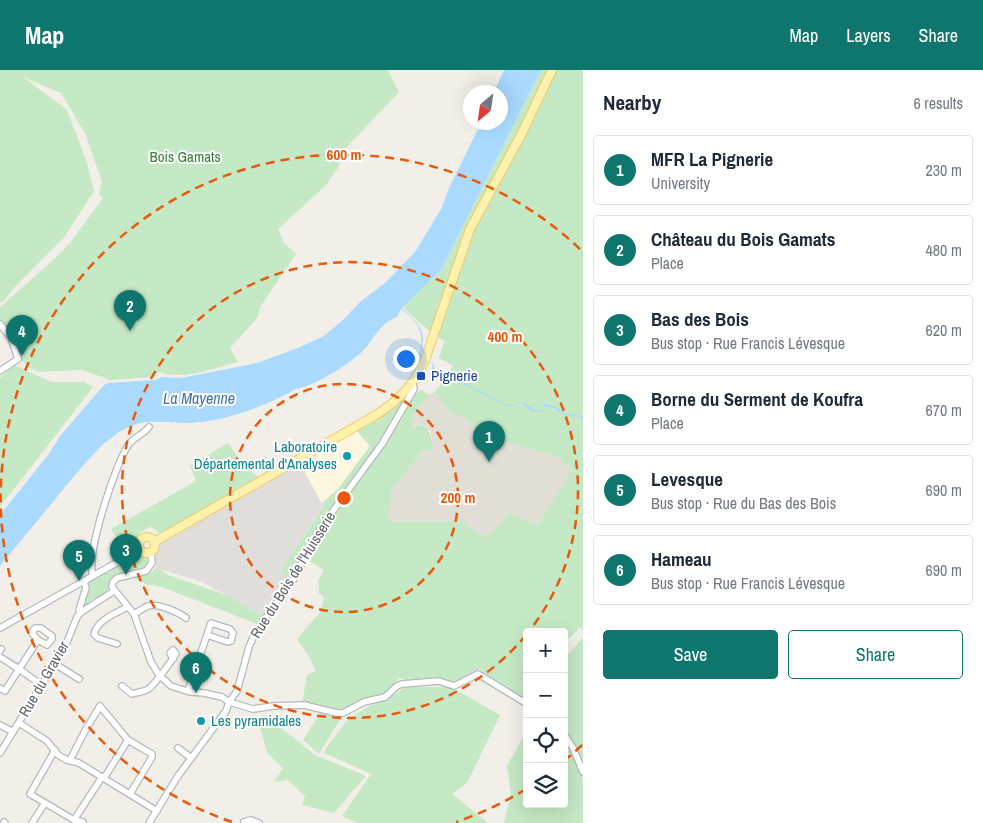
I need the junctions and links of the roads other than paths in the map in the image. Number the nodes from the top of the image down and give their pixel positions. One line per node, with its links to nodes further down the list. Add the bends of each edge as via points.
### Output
1 (552, 70): 4 (main road, via 470,229 425,360)
2 (0, 324): 3 (street, via 11,338 18,359)
3 (0, 371)
4 (412, 382): 6 (main road, via 376,415); 30 (street, Rue du Bois de l'Huisserie, via 414,390 382,444 322,526 293,580 255,633 236,695)
5 (149, 427): 9 (street, via 125,450 93,546)
6 (154, 542): 7 (main road, via 143,538); 8 (main road)
7 (141, 549): 8 (main road); 9 (street)
8 (151, 552): 11 (street, via 152,564 148,569 117,578 112,585)
9 (93, 576): 10 (street)
10 (84, 581): 13 (street, Rue du Gravier, via 86,588); 16 (street)
11 (114, 591): 12 (street); 13 (street)
12 (127, 607): 14 (street); 19 (street, via 95,628 94,634 98,638)
13 (80, 613): 22 (street, Rue du Gravier)
14 (134, 614): 15 (street, via 155,606); 24 (street)
15 (186, 618)
16 (0, 628)
17 (207, 635): 17 (street, via 211,623 233,633 228,642); 29 (street)
18 (38, 640): 23 (street)
19 (117, 644)
20 (0, 657): 23 (street)
21 (173, 659): 24 (street)
22 (55, 664): 25 (street); 26 (street, Rue du Gravier)
23 (19, 669): 26 (street); 28 (street, via 5,692)
24 (159, 675): 27 (street, via 147,690 132,694); 29 (street, via 171,686)
25 (79, 679)
26 (43, 686): 32 (street, Rue du Gravier)
27 (122, 686)
28 (0, 688)
29 (188, 691): 30 (street, via 216,695)
30 (229, 702): 31 (street, via 253,709 304,705 343,713 364,702 385,697 402,684 439,681 454,686 478,674); 40 (street, Rue du Bois de l'Huisserie)
31 (523, 702)
32 (19, 723): 34 (street, Rue du Gravier); 38 (street)
33 (0, 725): 34 (street)
34 (13, 732): 39 (street, Rue du Gravier)
35 (128, 740): 41 (street, via 100,706); 43 (street); 44 (street, via 152,754)
36 (568, 740): 42 (street)
37 (178, 748): 40 (street)
38 (55, 750): 41 (street); 45 (street, via 30,794)
39 (0, 753)
40 (191, 758): 46 (street, Rue du Bois de l'Huisserie)
41 (70, 760): 43 (street)
42 (583, 772)
43 (103, 778): 44 (street); 47 (street)
44 (130, 794): 46 (street)
45 (45, 803): 47 (street); 50 (street)
46 (157, 811): 51 (street, Rue du Bois de l'Huisserie)
47 (74, 820): 48 (street)
48 (83, 822)
49 (244, 822): 52 (street)
50 (32, 823)
51 (149, 823)
52 (259, 823)

